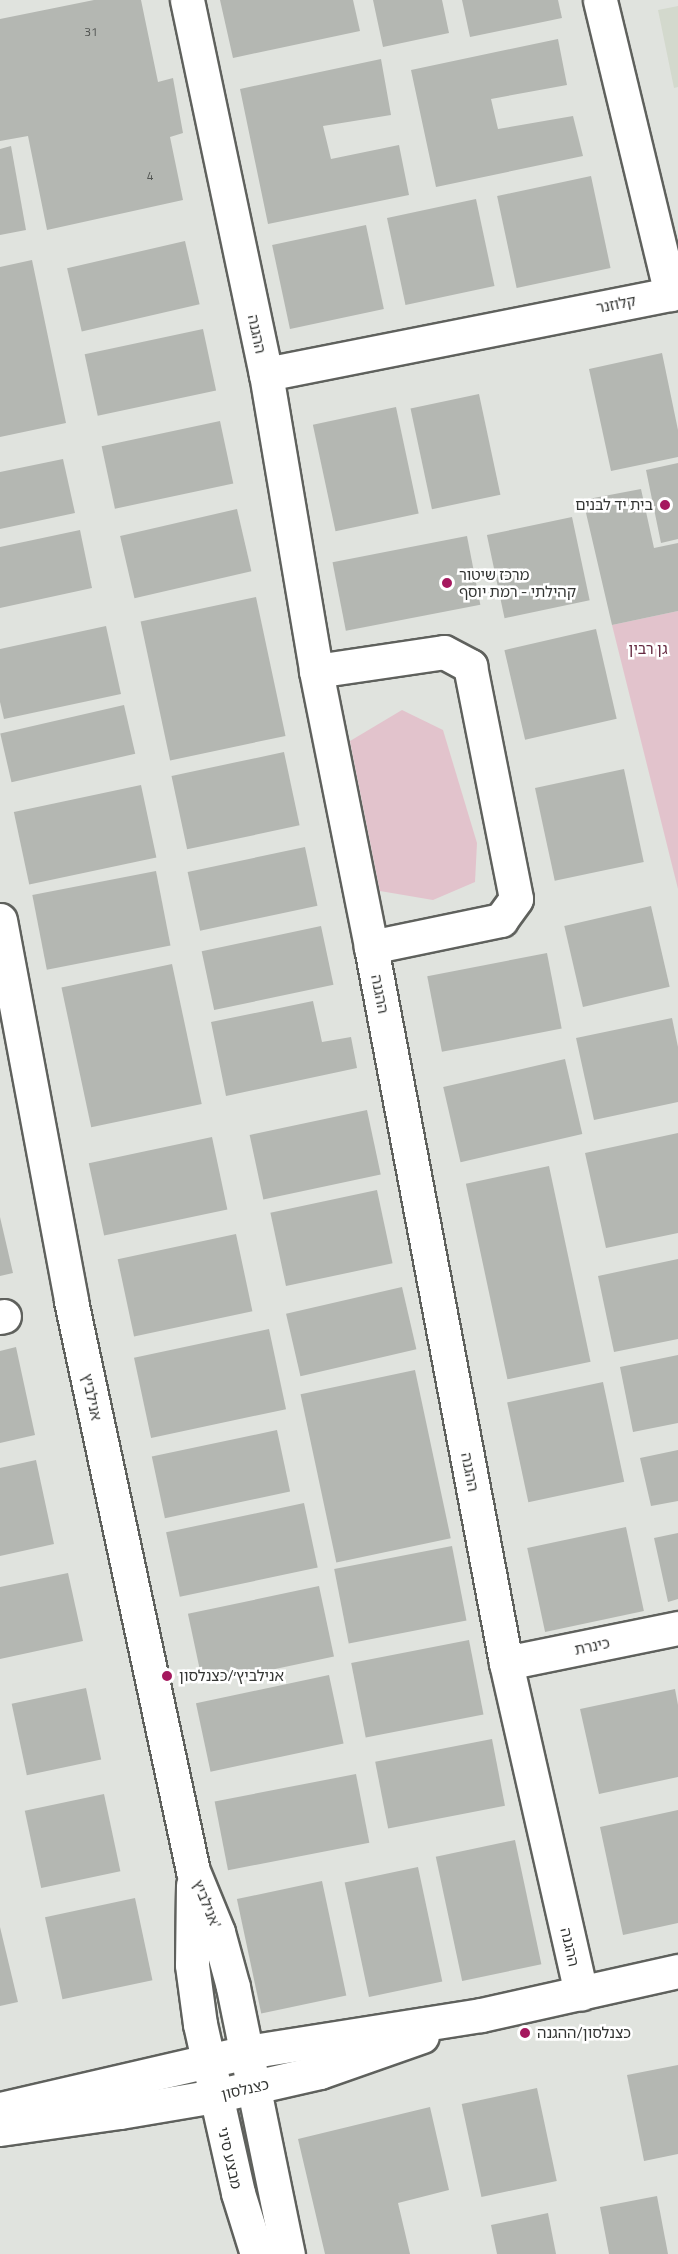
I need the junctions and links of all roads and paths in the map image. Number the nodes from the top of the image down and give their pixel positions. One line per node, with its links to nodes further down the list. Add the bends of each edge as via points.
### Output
1 (187, 0): 3 (street, ההגנה)
2 (600, 0): 3 (street, קלוזנר, via 671,294)
3 (266, 374): 4 (street, ההגנה)
4 (316, 671): 6 (street, ההגנה); 6 (street, via 444,652 470,666 516,899 501,920)
5 (0, 920): 9 (street, אנילביץ, via 71,1301)
6 (371, 947): 8 (street, ההגנה)
7 (678, 1628): 8 (street, כינרת)
8 (506, 1663): 11 (street, ההגנה)
9 (193, 1871): 13 (street, אנילביץ', via 218,1932); 14 (street, אנילביץ', via 192,1965)
10 (678, 1971): 11 (street, כצנלסון)
11 (581, 1994): 12 (street, כצנלסון)
12 (481, 2014): 13 (street, כצנלסון); 15 (street, כצנלסון, via 320,2072)
13 (248, 2052): 14 (street, כצנלסון); 15 (street, אנילביץ')
14 (207, 2060): 16 (street, מבצע סיני); 17 (street, כצנלסון)
15 (255, 2087): 16 (street, כצנלסון); 20 (street)
16 (215, 2096): 18 (street, כצנלסון); 19 (street, מבצע סיני)
17 (0, 2109)
18 (0, 2129)
19 (257, 2254)
20 (288, 2254)

